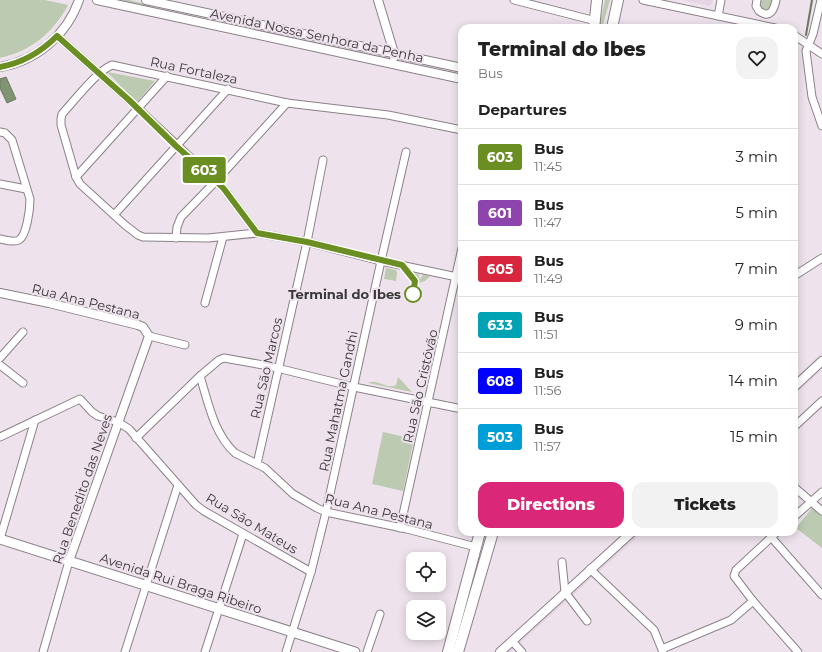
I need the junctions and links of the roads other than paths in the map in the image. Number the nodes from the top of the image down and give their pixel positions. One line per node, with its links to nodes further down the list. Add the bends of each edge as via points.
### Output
1 (79, 0): 20 (street)
2 (97, 0): 14 (street, Avenida Nossa Senhora da Penha)
3 (146, 0): 12 (street, Avenida Nossa Senhora da Penha)
4 (378, 0): 26 (street)
5 (514, 0): 16 (street)
6 (618, 0): 17 (main road)
7 (643, 0): 15 (street)
8 (721, 0): 15 (street)
9 (757, 0): 10 (street, via 757,9 767,14 774,9)
10 (776, 0)
11 (821, 0): 24 (street)
12 (155, 2): 14 (street); 19 (street, Avenida Nossa Senhora da Penha)
13 (594, 3): 16 (main road)
14 (153, 12): 22 (street, Avenida Nossa Senhora da Penha)
15 (718, 16): 18 (street)
16 (595, 24)
17 (613, 24)
18 (756, 24)
19 (282, 29): 22 (street); 23 (street, Avenida Nossa Senhora da Penha)
20 (57, 36): 29 (street, via 34,55); 31 (street)
21 (798, 38): 24 (street)
22 (280, 40): 25 (street, Avenida Nossa Senhora da Penha)
23 (337, 41): 25 (street); 26 (street, Avenida Nossa Senhora da Penha)
24 (808, 44): 27 (street); 37 (street, via 806,54 812,96)
25 (334, 51): 28 (street, Avenida Nossa Senhora da Penha)
26 (394, 53): 28 (street); 30 (street, Avenida Nossa Senhora da Penha)
27 (822, 54)
28 (392, 64): 33 (street, Avenida Nossa Senhora da Penha)
29 (0, 67)
30 (458, 67)
31 (99, 74): 32 (street, Rua Fortaleza, via 112,65); 36 (street); 44 (street, via 62,114 61,125)
32 (167, 76): 34 (street, Rua Fortaleza); 36 (street)
33 (458, 78)
34 (228, 89): 35 (street, Rua Fortaleza); 41 (street)
35 (287, 102): 39 (street, Rua Fortaleza, via 388,115); 45 (street)
36 (138, 109): 41 (street); 44 (street)
37 (819, 110): 38 (street)
38 (822, 126)
39 (458, 129)
40 (0, 132): 47 (street, via 12,140)
41 (176, 146): 45 (street); 48 (street)
42 (406, 152): 55 (street, Rua Mahatma Gandhi)
43 (322, 160): 53 (street, Rua São Marcos)
44 (76, 176): 48 (street, via 85,189)
45 (216, 181): 49 (street); 51 (street, via 181,217)
46 (0, 184): 47 (street)
47 (26, 189): 52 (street, via 30,208 23,235 20,240 15,241)
48 (114, 215): 51 (street, via 143,237)
49 (257, 233): 50 (street); 53 (street)
50 (223, 237): 51 (street); 60 (street)
51 (176, 238)
52 (0, 239)
53 (307, 242): 55 (street); 67 (street, Rua São Marcos)
54 (822, 258): 56 (street)
55 (381, 261): 57 (street); 71 (street, Rua Mahatma Gandhi)
56 (798, 273)
57 (458, 278)
58 (458, 282): 73 (street, Rua São Cristóvão)
59 (0, 293): 62 (street, Rua Ana Pestana, via 138,325)
60 (205, 303)
61 (24, 332): 64 (street)
62 (149, 336): 63 (street, Rua Ana Pestana); 76 (street, Rua Benedito das Neves)
63 (185, 345)
64 (0, 358)
65 (822, 361): 69 (street)
66 (0, 365): 70 (street)
67 (279, 368): 68 (street, via 229,358 219,360); 71 (street); 80 (street, Rua São Marcos)
68 (200, 376): 79 (street); 80 (street, Rua Ana Pestana, via 210,410 226,443 235,453)
69 (798, 382)
70 (23, 383)
71 (354, 387): 73 (street); 86 (street, Rua Mahatma Gandhi)
72 (822, 401): 77 (street)
73 (428, 403): 74 (street); 88 (street, Rua São Cristóvão)
74 (458, 408)
75 (35, 420): 76 (street, via 80,399 98,416); 78 (street); 94 (street)
76 (118, 422): 79 (street, Rua São Mateus, via 129,429); 96 (street, Rua Benedito das Neves)
77 (798, 423)
78 (0, 437)
79 (136, 438): 81 (street, Rua São Mateus)
80 (257, 464): 86 (street, Rua Ana Pestana, via 271,472 293,494)
81 (178, 485): 89 (street, Rua São Mateus, via 196,505); 100 (street)
82 (798, 491): 84 (street)
83 (822, 492): 84 (street)
84 (811, 502): 85 (street); 87 (street)
85 (822, 511)
86 (326, 512): 88 (street, Rua Ana Pestana); 99 (street, Rua Mahatma Gandhi)
87 (798, 513)
88 (400, 528): 95 (street, Rua Ana Pestana)
89 (243, 534): 99 (street, Rua São Mateus); 104 (street)
90 (479, 536): 95 (main road)
91 (492, 536): 117 (main road)
92 (627, 536): 98 (street)
93 (771, 537): 102 (street); 103 (street, via 736,570 734,576)
94 (0, 539): 96 (main road, Avenida Rui Braga Ribeiro)
95 (476, 547): 116 (main road)
96 (69, 561): 100 (main road, Avenida Rui Braga Ribeiro); 110 (street, Rua Benedito das Neves)
97 (562, 562): 101 (street)
98 (590, 569): 101 (street); 109 (street, via 654,630)
99 (310, 572): 107 (street, Rua Mahatma Gandhi)
100 (146, 585): 104 (main road, Avenida Rui Braga Ribeiro); 111 (street)
101 (565, 592): 106 (street); 108 (street)
102 (822, 595)
103 (753, 601): 109 (street, via 731,620); 120 (street)
104 (218, 608): 107 (main road, Avenida Rui Braga Ribeiro); 112 (street)
105 (380, 614): 115 (street)
106 (587, 621)
107 (292, 632): 113 (street, Rua Mahatma Gandhi); 114 (main road, Avenida Rui Braga Ribeiro)
108 (512, 642): 118 (street); 119 (street)
109 (663, 650)
110 (43, 652)
111 (125, 652)
112 (205, 652)
113 (286, 652)
114 (355, 652)
115 (368, 652)
116 (448, 652)
117 (458, 652)
118 (500, 652)
119 (522, 652)
120 (798, 652)

